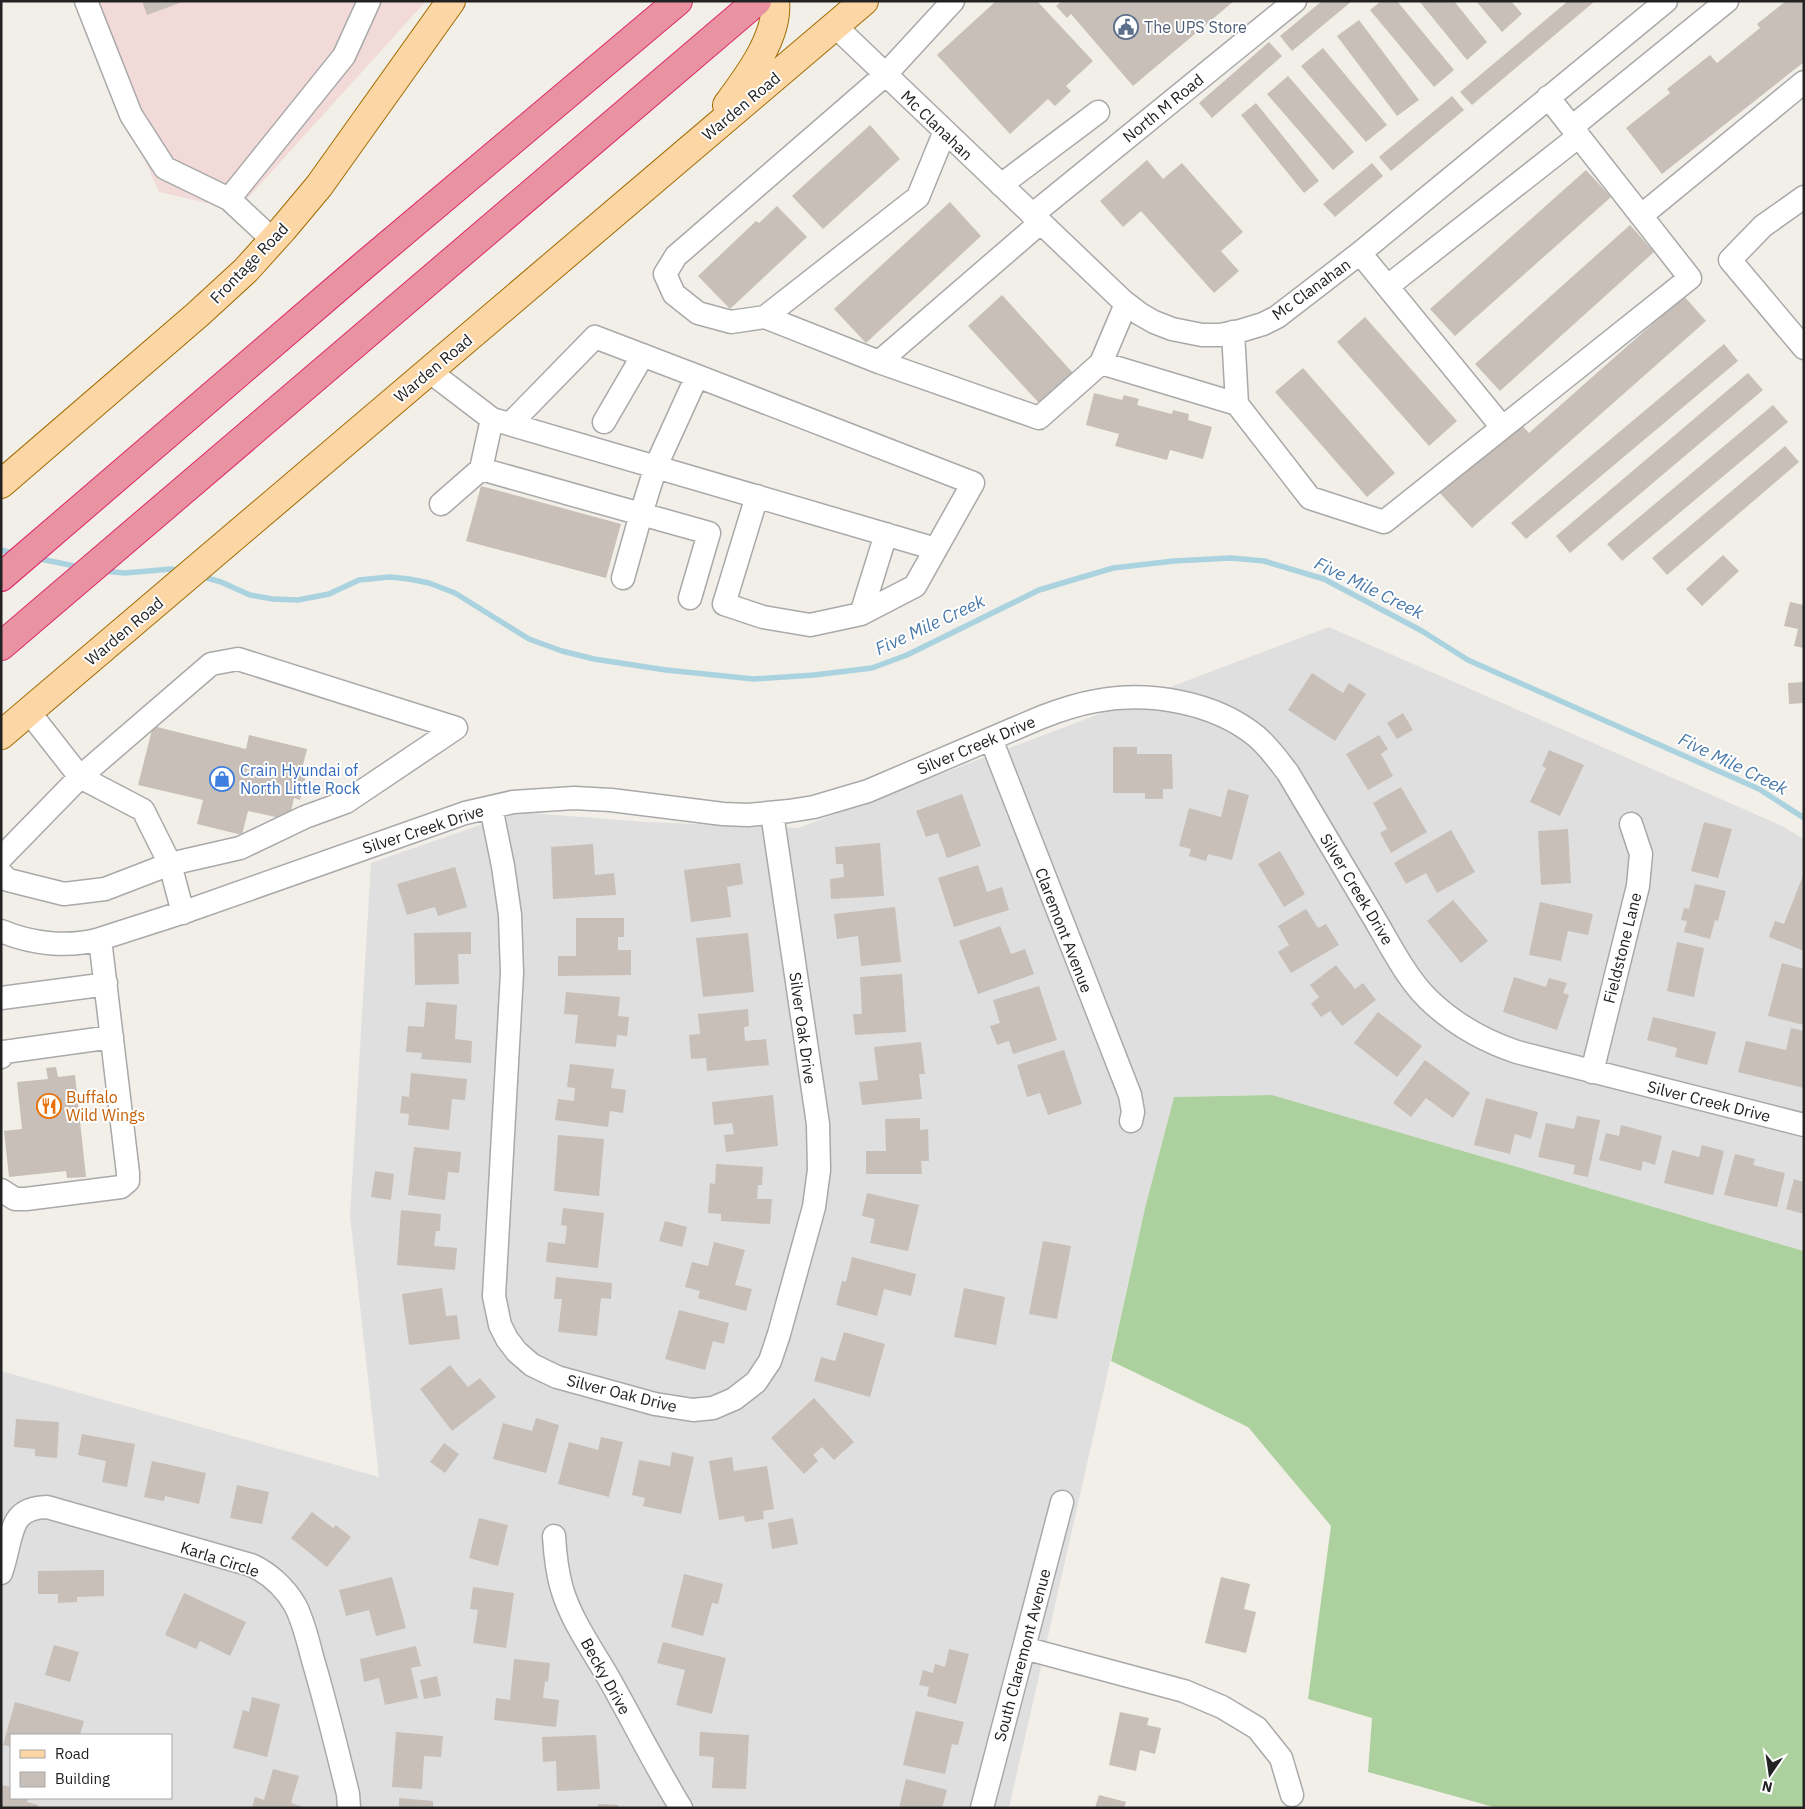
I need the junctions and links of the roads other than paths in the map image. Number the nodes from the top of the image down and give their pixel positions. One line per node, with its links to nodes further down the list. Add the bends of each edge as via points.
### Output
1 (86, 1): 22 (street, via 131,115 165,168)
2 (369, 1): 22 (street, via 344,56)
3 (451, 1): 25 (main road, Frontage Road, via 319,186)
4 (678, 1): 49 (highway)
5 (758, 1): 53 (highway)
6 (775, 1): 19 (main road, via 776,12 766,44 747,78)
7 (864, 1): 12 (main road, Warden Road)
8 (952, 1): 13 (street)
9 (1294, 1): 24 (street, North M Road)
10 (1666, 1): 15 (street, Mc Clanahan)
11 (1727, 1): 18 (street)
12 (835, 26): 13 (street, Mc Clanahan); 19 (main road, Warden Road)
13 (885, 75): 17 (street, Mc Clanahan); 29 (street, via 676,256 665,274 674,294 698,313 731,322)
14 (1804, 82): 23 (street)
15 (1548, 97): 18 (street); 26 (street, Mc Clanahan)
16 (1098, 112): 20 (street)
17 (945, 131): 20 (street, Mc Clanahan); 29 (street, via 918,197)
18 (1575, 132): 23 (street); 27 (street)
19 (701, 140): 35 (main road, Warden Road)
20 (1001, 185): 24 (street, Mc Clanahan)
21 (1804, 197): 31 (street, via 1763,226 1730,260)
22 (229, 199): 25 (street)
23 (1642, 215): 40 (street, via 1690,278)
24 (1036, 219): 28 (street, Mc Clanahan); 33 (street, North M Road)
25 (273, 240): 43 (main road, Frontage Road, via 197,315)
26 (1360, 252): 27 (street); 30 (street, Mc Clanahan, via 1277,317)
27 (1388, 286): 40 (street)
28 (1126, 304): 30 (street, Mc Clanahan, via 1154,322 1189,333 1220,335); 34 (street)
29 (765, 317): 33 (street)
30 (1233, 332): 37 (street)
31 (1804, 348)
32 (644, 355): 36 (street); 38 (street, via 595,337); 39 (street)
33 (879, 362): 34 (street, via 1039,418)
34 (1101, 363): 37 (street)
35 (429, 371): 38 (street); 54 (main road, Warden Road)
36 (697, 376): 41 (street); 48 (street, via 973,483)
37 (1237, 404): 40 (street, via 1310,498 1384,522)
38 (501, 422): 41 (street); 42 (street)
39 (604, 422)
40 (1502, 428)
41 (656, 466): 44 (street); 46 (street)
42 (481, 469): 45 (street); 46 (street)
43 (1, 484)
44 (757, 496): 47 (street); 52 (street, via 724,604 763,617 810,625)
45 (441, 504)
46 (641, 514): 50 (street); 51 (street, via 709,533)
47 (886, 534): 48 (street); 52 (street)
48 (936, 549): 52 (street, via 915,586)
49 (1, 577)
50 (623, 578)
51 (690, 598)
52 (861, 614)
53 (1, 646)
54 (29, 712): 55 (main road, Warden Road); 57 (street)
55 (1, 735)
56 (991, 739): 59 (street, Silver Creek Drive, via 849,798); 71 (street, Silver Creek Drive, via 1068,707 1128,698 1155,698 1193,705 1239,725 1274,753 1288,773 1396,955 1428,999 1451,1020 1499,1046); 72 (street, Claremont Avenue, via 1130,1095)
57 (80, 777): 61 (street); 62 (street, via 143,810); 62 (street, via 211,664 238,659 456,728 346,802 305,817 240,848)
58 (491, 807): 59 (street, Silver Creek Drive, via 512,802 574,798 714,814); 59 (street, Silver Oak Drive, via 503,866 512,973 494,1296 500,1325 517,1352 532,1365 557,1377 655,1404 693,1410 713,1408 734,1399 756,1382 770,1362 814,1207 819,1170 818,1124); 64 (street, Silver Creek Drive, via 465,812)
59 (772, 813)
60 (1631, 824): 71 (street, Fieldstone Lane, via 1641,854 1638,886)
61 (1, 858)
62 (170, 864): 63 (street, via 106,889 64,894 8,880); 64 (street)
63 (1, 873)
64 (183, 913): 66 (street, Silver Creek Drive)
65 (1, 931): 66 (street, Silver Creek Drive, via 47,943)
66 (100, 940): 67 (street)
67 (106, 983): 68 (street); 69 (street)
68 (1, 998)
69 (112, 1036): 70 (street); 74 (street, via 128,1181 121,1187 26,1199 15,1199)
70 (2, 1052)
71 (1592, 1072): 73 (street, Silver Creek Drive)
72 (1131, 1121)
73 (1804, 1125)
74 (1, 1190)
75 (1062, 1502): 78 (street, South Claremont Avenue)
76 (554, 1536): 81 (street, Becky Drive, via 562,1589 574,1619)
77 (1, 1573): 80 (street, Karla Circle, via 15,1522 35,1508 47,1508 250,1565 271,1577 288,1594 302,1622 327,1707)
78 (1024, 1648): 79 (street, via 1184,1691 1222,1707 1257,1728 1281,1758); 82 (street, South Claremont Avenue)
79 (1292, 1795)
80 (349, 1808)
81 (681, 1808)
82 (982, 1808)

